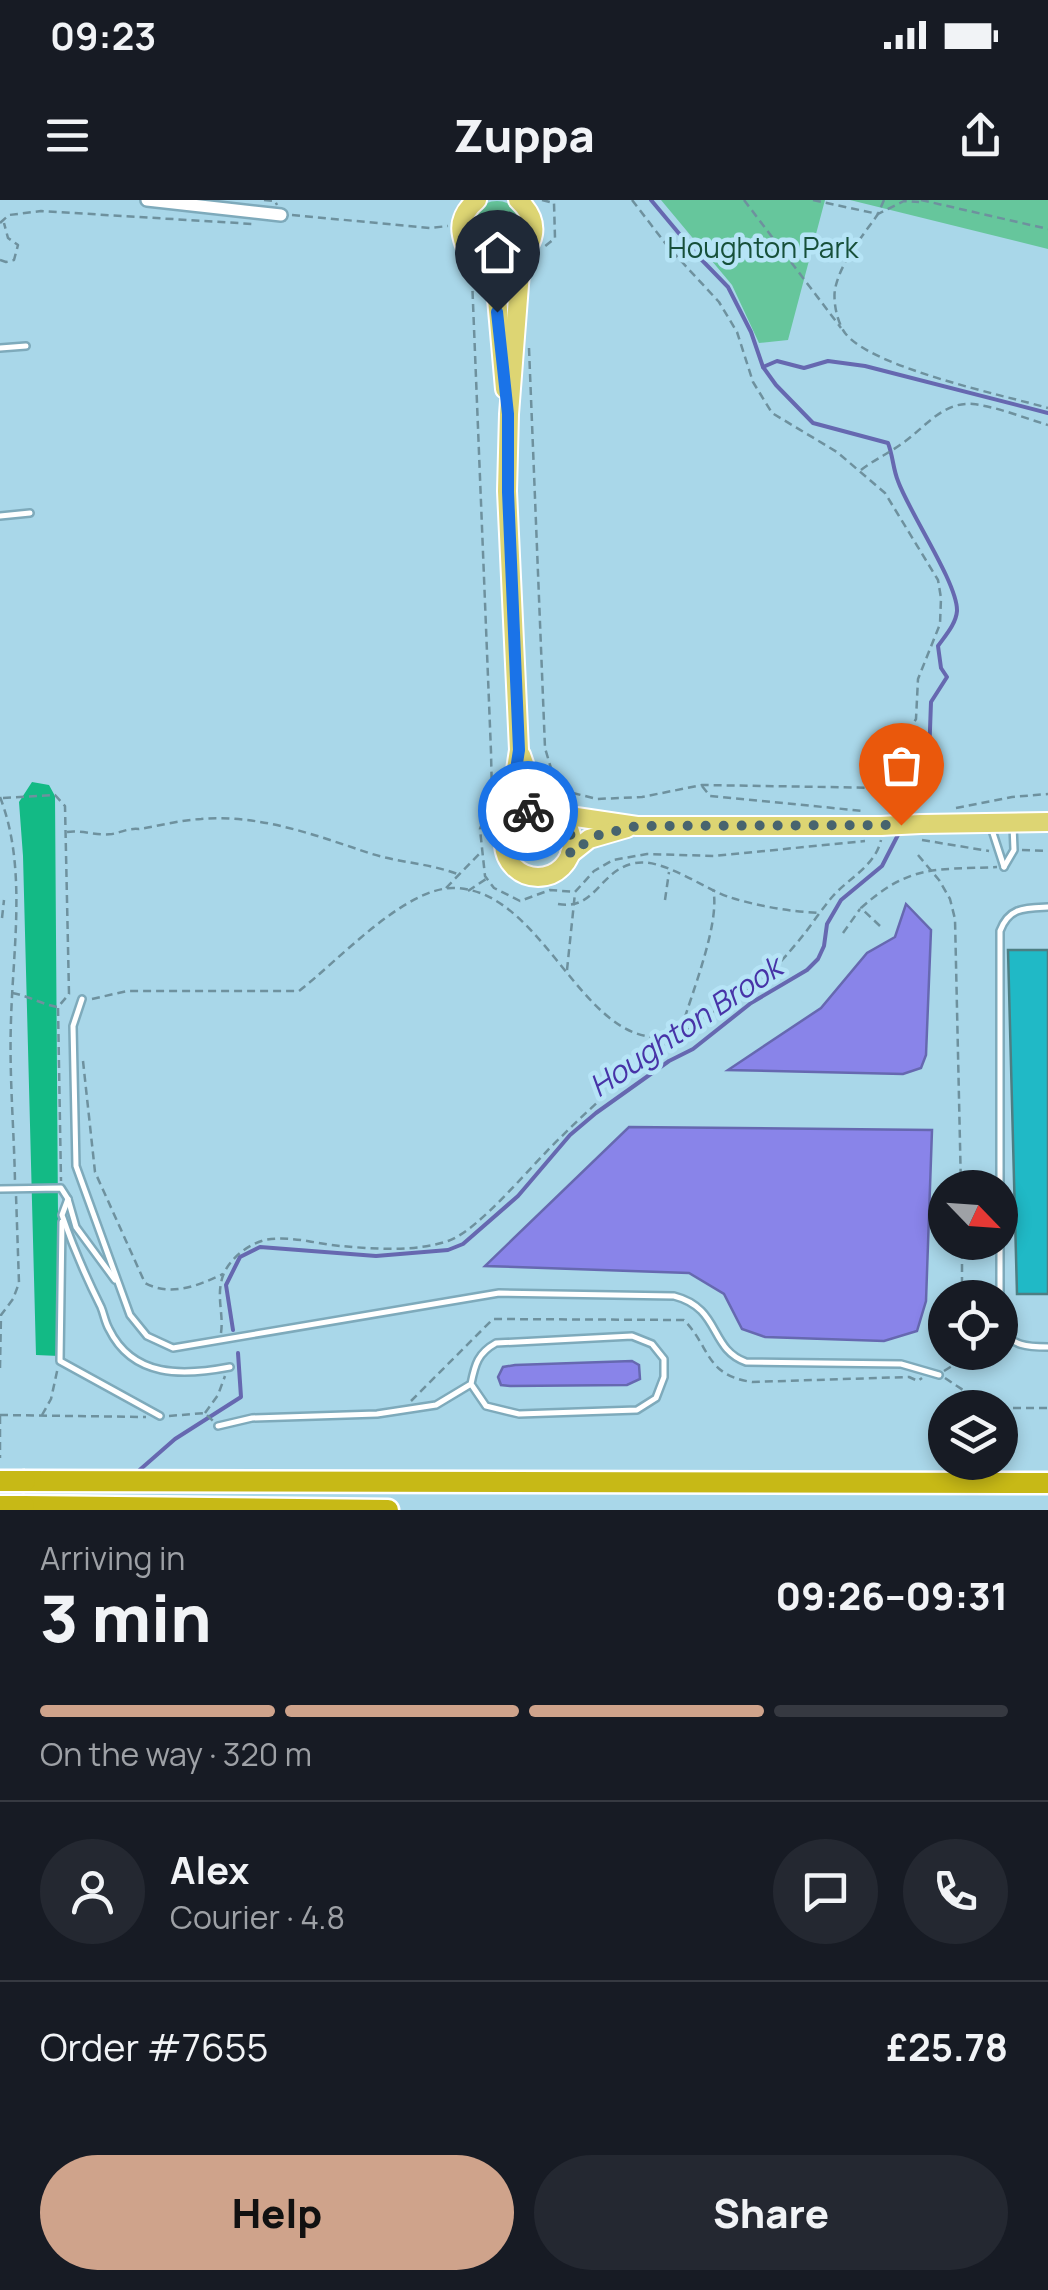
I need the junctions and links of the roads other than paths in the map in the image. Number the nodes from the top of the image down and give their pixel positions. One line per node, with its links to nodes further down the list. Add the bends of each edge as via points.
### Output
1 (147, 200): 4 (street)
2 (518, 200): 5 (main road, via 532,221)
3 (471, 204): 6 (main road, via 462,232)
4 (281, 215)
5 (533, 250): 6 (main road, via 504,264); 9 (main road, via 520,272)
6 (474, 265): 9 (main road, via 490,273 496,287)
7 (26, 346): 8 (lane)
8 (0, 348)
9 (508, 414): 12 (main road)
10 (30, 513): 11 (lane)
11 (0, 516)
12 (519, 750): 13 (main road, via 534,792); 18 (main road)
13 (554, 812): 17 (main road); 18 (main road, via 525,811); 19 (main road, via 572,836)
14 (1013, 822): 15 (main road); 16 (main road); 16 (lane, via 1014,850 1004,867)
15 (1048, 822)
16 (990, 823): 17 (main road, bridge, via 921,832 881,826)
17 (637, 826): 19 (main road, via 595,836)
18 (507, 829): 19 (main road, via 505,850 524,874 554,873)
19 (570, 854)
20 (1048, 907): 25 (lane, via 1017,909 1000,931)
21 (82, 999): 26 (lane, via 74,1026 76,1166)
22 (0, 1189): 23 (lane, via 62,1188)
23 (68, 1199): 24 (lane); 26 (lane, via 76,1227)
24 (62, 1215): 29 (lane, via 108,1328 131,1358 181,1374); 32 (lane, via 60,1361)
25 (1000, 1280)
26 (118, 1282): 30 (lane, via 130,1315 147,1336 173,1348 499,1294 674,1296 707,1314 734,1357 746,1362 902,1364)
27 (1018, 1344): 28 (lane)
28 (1048, 1347)
29 (227, 1368)
30 (939, 1374)
31 (472, 1384): 31 (lane, via 486,1406 519,1414 637,1410 656,1398 664,1359 652,1344 632,1336 496,1343 476,1360); 33 (lane, via 419,1408)
32 (160, 1416)
33 (218, 1426)
34 (0, 1481): 35 (highway, bridge)
35 (1048, 1483)
36 (0, 1506): 37 (highway, bridge)
37 (388, 1510)

